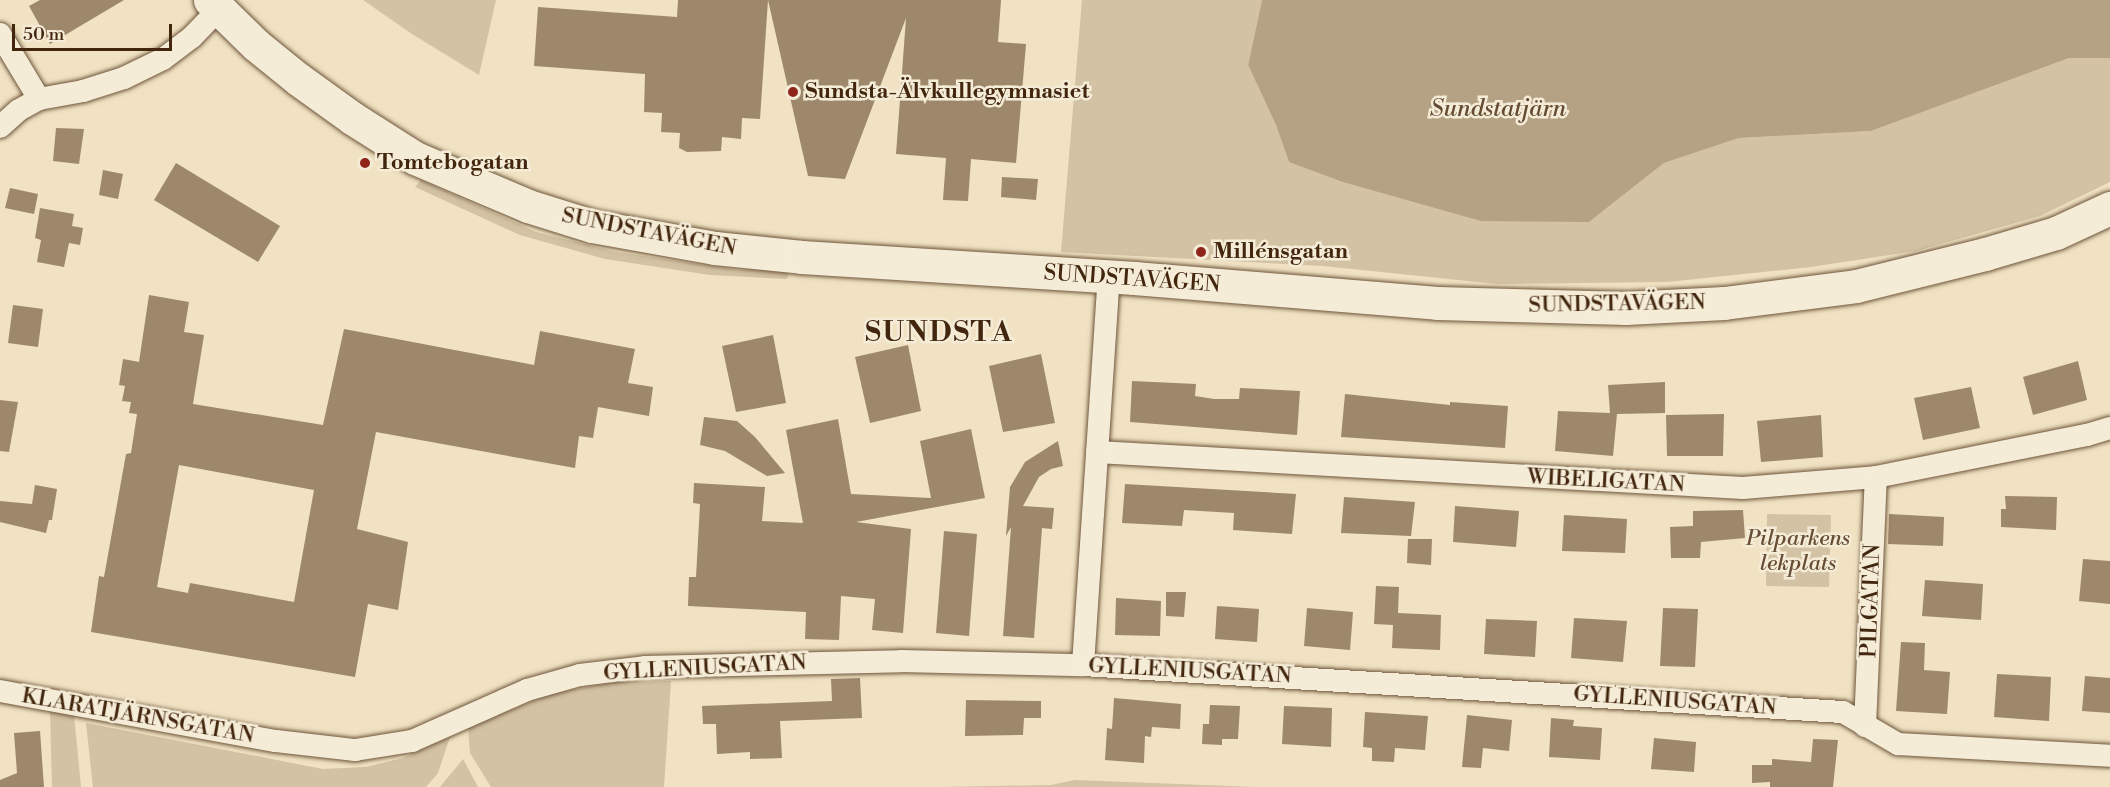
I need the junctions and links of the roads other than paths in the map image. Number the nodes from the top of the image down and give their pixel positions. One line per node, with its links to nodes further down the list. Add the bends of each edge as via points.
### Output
1 (214, 5): 3 (street, via 192,37 153,63 124,78 83,91); 6 (street, SUNDSTAVÄGEN, via 298,79 415,158 528,206 592,226 715,248 802,257)
2 (0, 34): 3 (street)
3 (39, 99): 4 (street)
4 (0, 127)
5 (2110, 208): 6 (street, SUNDSTAVÄGEN, via 2056,233 1856,286 1724,303 1626,308 1447,303)
6 (1109, 277): 8 (street)
7 (2110, 428): 9 (street, WIBELIGATAN)
8 (1097, 452): 9 (street, WIBELIGATAN, via 1743,488); 10 (street)
9 (1876, 477): 12 (street, PILGATAN)
10 (1083, 665): 12 (street, GYLLENIUSGATAN, via 1843,712); 13 (street, GYLLENIUSGATAN, via 901,661 645,667 580,675 527,690 412,741 355,750)
11 (0, 691): 13 (street, KLARATJÄRNSGATAN)
12 (1865, 726): 14 (street, GYLLENIUSGATAN, via 1898,744)
13 (276, 741)
14 (2110, 756)

